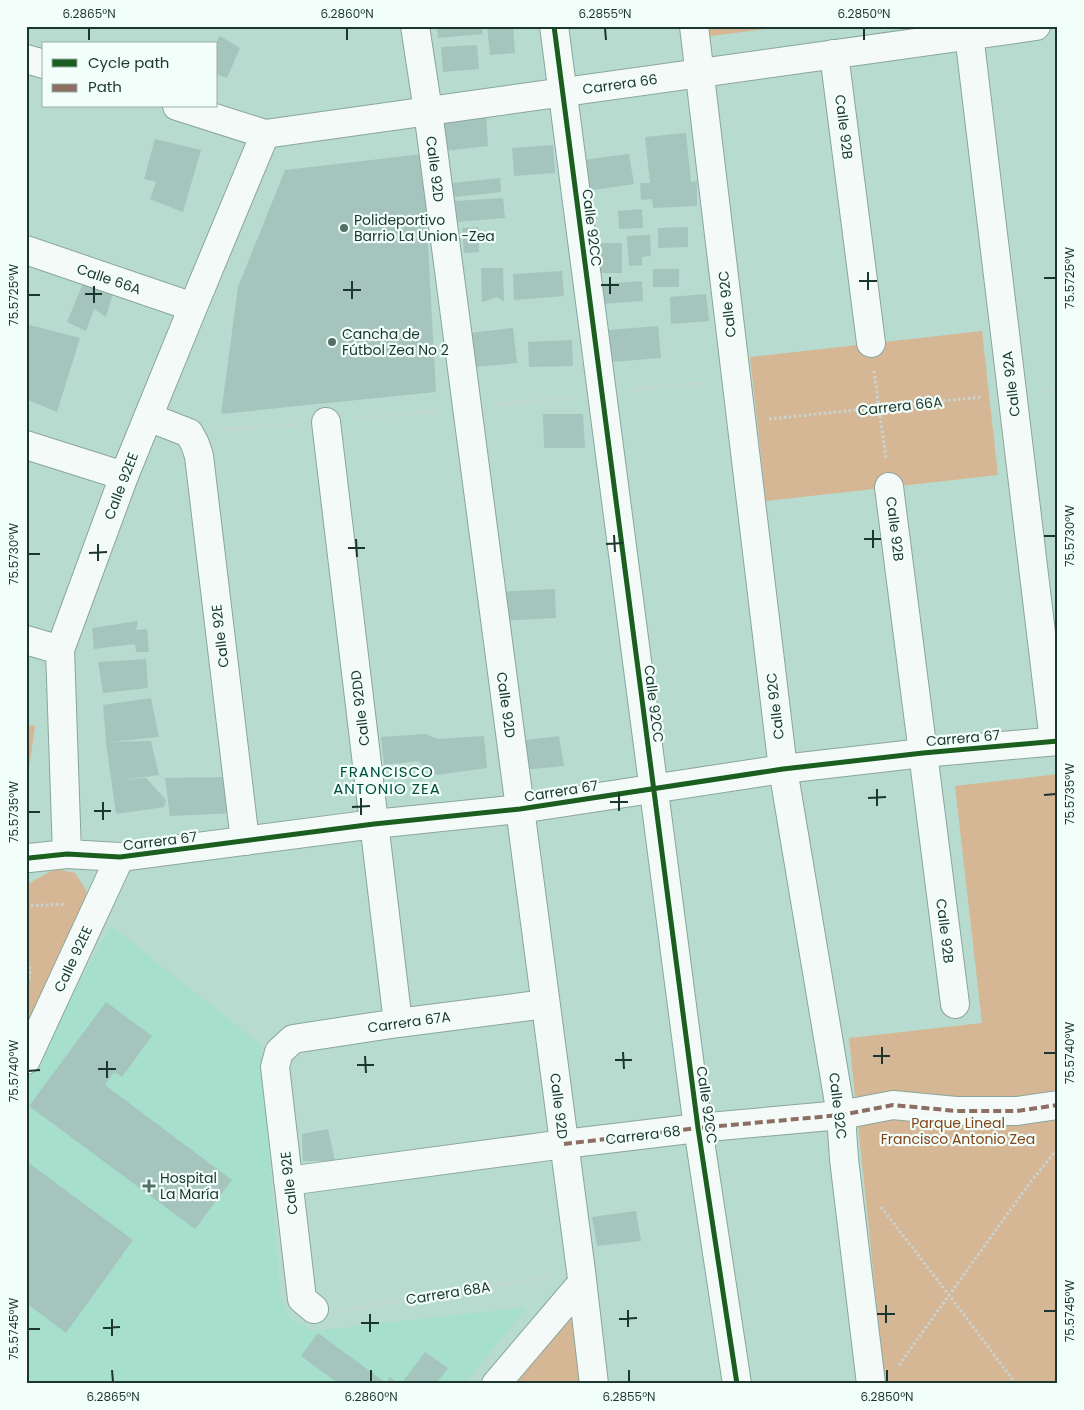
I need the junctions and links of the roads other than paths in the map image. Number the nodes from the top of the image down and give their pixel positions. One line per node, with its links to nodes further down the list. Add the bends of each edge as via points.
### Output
1 (415, 26): 12 (street, Calle 92D)
2 (554, 26): 10 (street, Calle 92CC)
3 (694, 26): 9 (street, Calle 92C)
4 (1036, 26): 5 (street, Carrera 66)
5 (969, 31): 6 (street, Carrera 66); 24 (street, Calle 92A)
6 (834, 54): 9 (street, Carrera 66); 16 (street, Calle 92B)
7 (26, 59): 8 (street)
8 (42, 63)
9 (700, 73): 10 (street, Carrera 66); 26 (street, Calle 92C)
10 (563, 92): 12 (street, Carrera 66); 27 (street, Calle 92CC)
11 (183, 108): 13 (street, Carrera 66)
12 (428, 111): 13 (street, Carrera 66); 28 (street, Calle 92D)
13 (265, 134): 15 (street, Calle 92EE)
14 (26, 250): 15 (street, Calle 66A)
15 (193, 307): 17 (street, Calle 92EE)
16 (871, 343)
17 (148, 417): 20 (street, Calle 92EE); 30 (street, Calle 92E, via 188,433 199,456)
18 (326, 422): 29 (street, Calle 92DD)
19 (26, 445): 20 (street)
20 (124, 476): 23 (street, Calle 92EE)
21 (889, 487): 25 (street, Calle 92B)
22 (26, 640): 23 (street)
23 (60, 650): 31 (street, Calle 92EE)
24 (1056, 741): 25 (street, Carrera 67)
25 (923, 753): 26 (street, Carrera 67); 35 (street, Calle 92B)
26 (783, 769): 27 (street, Carrera 67); 40 (street, Calle 92C)
27 (654, 788): 28 (street, Carrera 67); 41 (street, Calle 92CC)
28 (520, 809): 29 (street, Carrera 67); 34 (street, Calle 92D)
29 (374, 824): 30 (street, Carrera 67); 36 (street, Calle 92DD)
30 (245, 841): 32 (street, Carrera 67)
31 (67, 854): 32 (street, Carrera 67); 33 (street)
32 (120, 857): 38 (street, Calle 92EE)
33 (27, 858)
34 (545, 1004): 36 (street, Carrera 67A); 42 (street, Calle 92D)
35 (955, 1004)
36 (398, 1023): 37 (street, Carrera 67A, via 293,1039)
37 (279, 1052): 43 (street, Calle 92E, via 275,1067)
38 (26, 1060)
39 (1058, 1105): 40 (street, Carrera 68, via 1017,1111 956,1111 893,1105)
40 (841, 1115): 41 (street, Carrera 68); 49 (street, Calle 92C)
41 (698, 1128): 42 (street, Carrera 68); 48 (street, Calle 92CC)
42 (564, 1144): 43 (street, Carrera 68); 44 (street, Calle 92D)
43 (288, 1181): 45 (street, Calle 92E, via 302,1299)
44 (581, 1277): 46 (street); 47 (street, Calle 92D)
45 (314, 1309)
46 (496, 1384)
47 (594, 1384)
48 (738, 1384)
49 (871, 1384)

